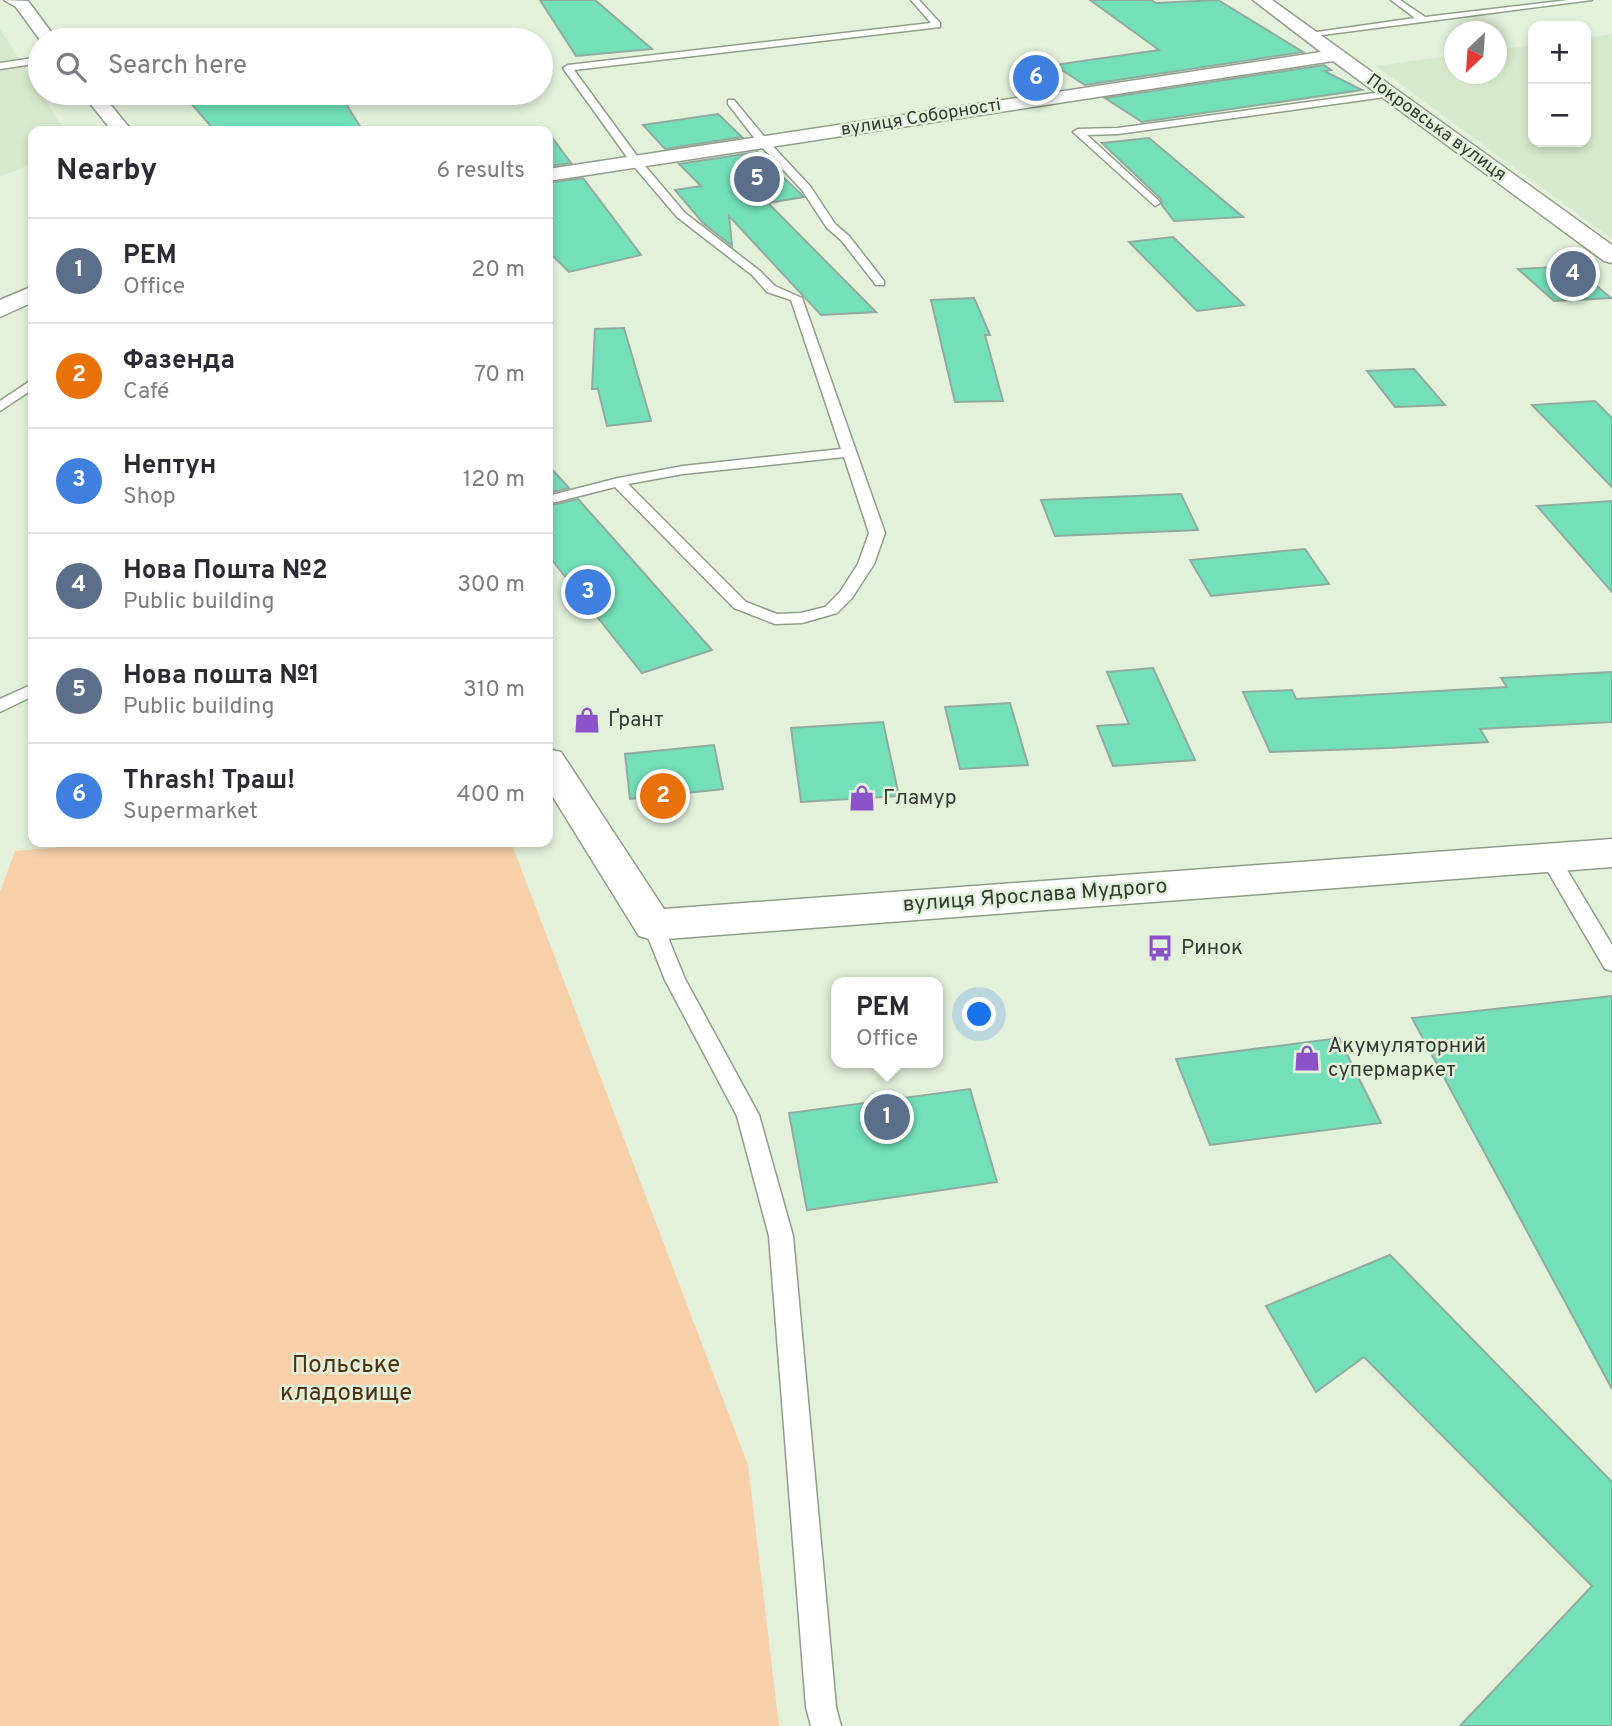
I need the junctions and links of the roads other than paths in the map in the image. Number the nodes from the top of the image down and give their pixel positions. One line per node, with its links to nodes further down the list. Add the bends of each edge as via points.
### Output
1 (12, 0): 7 (main road, via 22,4)
2 (915, 0): 17 (lane, via 937,25 568,68)
3 (1261, 0): 8 (main road, Покровська вулиця)
4 (1395, 0): 6 (lane)
5 (1588, 0): 6 (lane)
6 (1423, 20): 8 (lane)
7 (40, 28)
8 (1307, 34): 9 (main road, Покровська вулиця)
9 (1335, 55): 12 (main road, Покровська вулиця); 16 (main road, вулиця Соборності)
10 (28, 62): 11 (lane)
11 (0, 66)
12 (1389, 93): 19 (lane, via 1118,131 1078,132); 20 (main road, Покровська вулиця)
13 (731, 102): 16 (lane)
14 (101, 105): 15 (main road)
15 (118, 126)
16 (763, 142): 17 (main road, вулиця Соборності); 21 (lane, via 806,188 831,226)
17 (636, 162): 18 (main road, вулиця Соборності); 26 (lane, via 681,215 771,289 796,298)
18 (553, 174)
19 (1155, 203)
20 (1612, 256)
21 (880, 283)
22 (28, 296): 23 (main road)
23 (0, 310)
24 (28, 387): 25 (lane)
25 (0, 407)
26 (848, 452): 27 (lane); 27 (lane, via 877,533 866,564 846,595 831,610 802,618 775,619 740,605)
27 (618, 482): 28 (lane)
28 (553, 499)
29 (28, 692): 30 (lane)
30 (0, 706)
31 (553, 769): 34 (main road)
32 (1612, 853): 33 (main road, вулиця Ярослава Мудрого)
33 (1550, 858): 34 (main road, вулиця Ярослава Мудрого); 35 (lane)
34 (653, 925): 36 (lane, via 674,980 748,1115 781,1236)
35 (1612, 963)
36 (826, 1726)

